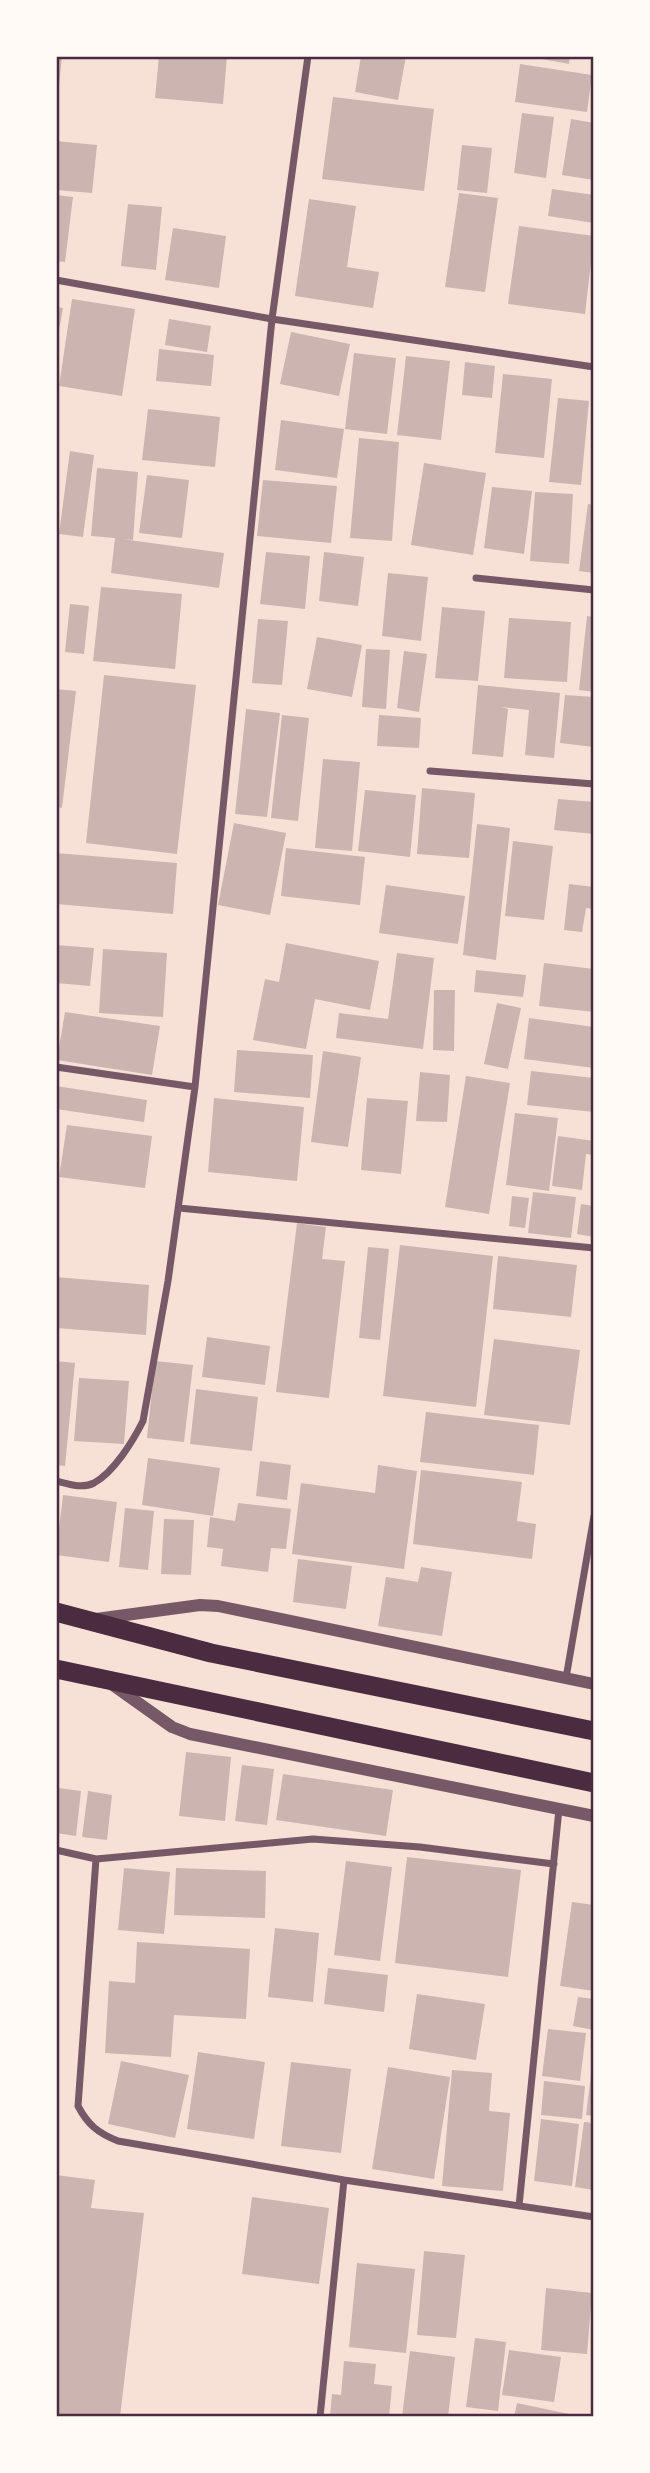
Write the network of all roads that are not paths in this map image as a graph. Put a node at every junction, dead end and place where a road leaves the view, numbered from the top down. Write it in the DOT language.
graph roads {
  1 [pos="308,56"];
  2 [pos="56,281"];
  3 [pos="272,319"];
  4 [pos="594,367"];
  5 [pos="476,578"];
  6 [pos="594,590"];
  7 [pos="430,771"];
  8 [pos="594,784"];
  9 [pos="56,1066"];
  10 [pos="195,1087"];
  11 [pos="179,1208"];
  12 [pos="594,1248"];
  13 [pos="56,1481"];
  14 [pos="594,1516"];
  15 [pos="56,1612"];
  16 [pos="90,1619"];
  17 [pos="56,1669"];
  18 [pos="566,1678"];
  19 [pos="109,1682"];
  20 [pos="594,1684"];
  21 [pos="594,1731"];
  22 [pos="594,1783"];
  23 [pos="559,1809"];
  24 [pos="594,1816"];
  25 [pos="56,1850"];
  26 [pos="96,1859"];
  27 [pos="554,1864"];
  28 [pos="344,2180"];
  29 [pos="519,2206"];
  30 [pos="594,2217"];
  31 [pos="320,2417"];
  1 -- 3 [label="street"];
  2 -- 3 [label="street"];
  3 -- 4 [label="street"];
  3 -- 10 [label="street"];
  5 -- 6 [label="street"];
  7 -- 8 [label="street"];
  9 -- 10 [label="street"];
  10 -- 11 [label="street"];
  11 -- 12 [label="street"];
  11 -- 13 [label="street"];
  14 -- 18 [label="street"];
  15 -- 16 [label="highway"];
  16 -- 18 [label="street"];
  16 -- 21 [label="highway"];
  17 -- 19 [label="highway"];
  18 -- 20 [label="street"];
  19 -- 22 [label="highway"];
  19 -- 23 [label="street"];
  23 -- 24 [label="street"];
  23 -- 27 [label="street"];
  25 -- 26 [label="street"];
  26 -- 27 [label="street"];
  26 -- 28 [label="street"];
  27 -- 29 [label="street"];
  28 -- 29 [label="street"];
  28 -- 31 [label="street"];
  29 -- 30 [label="street"];
}
